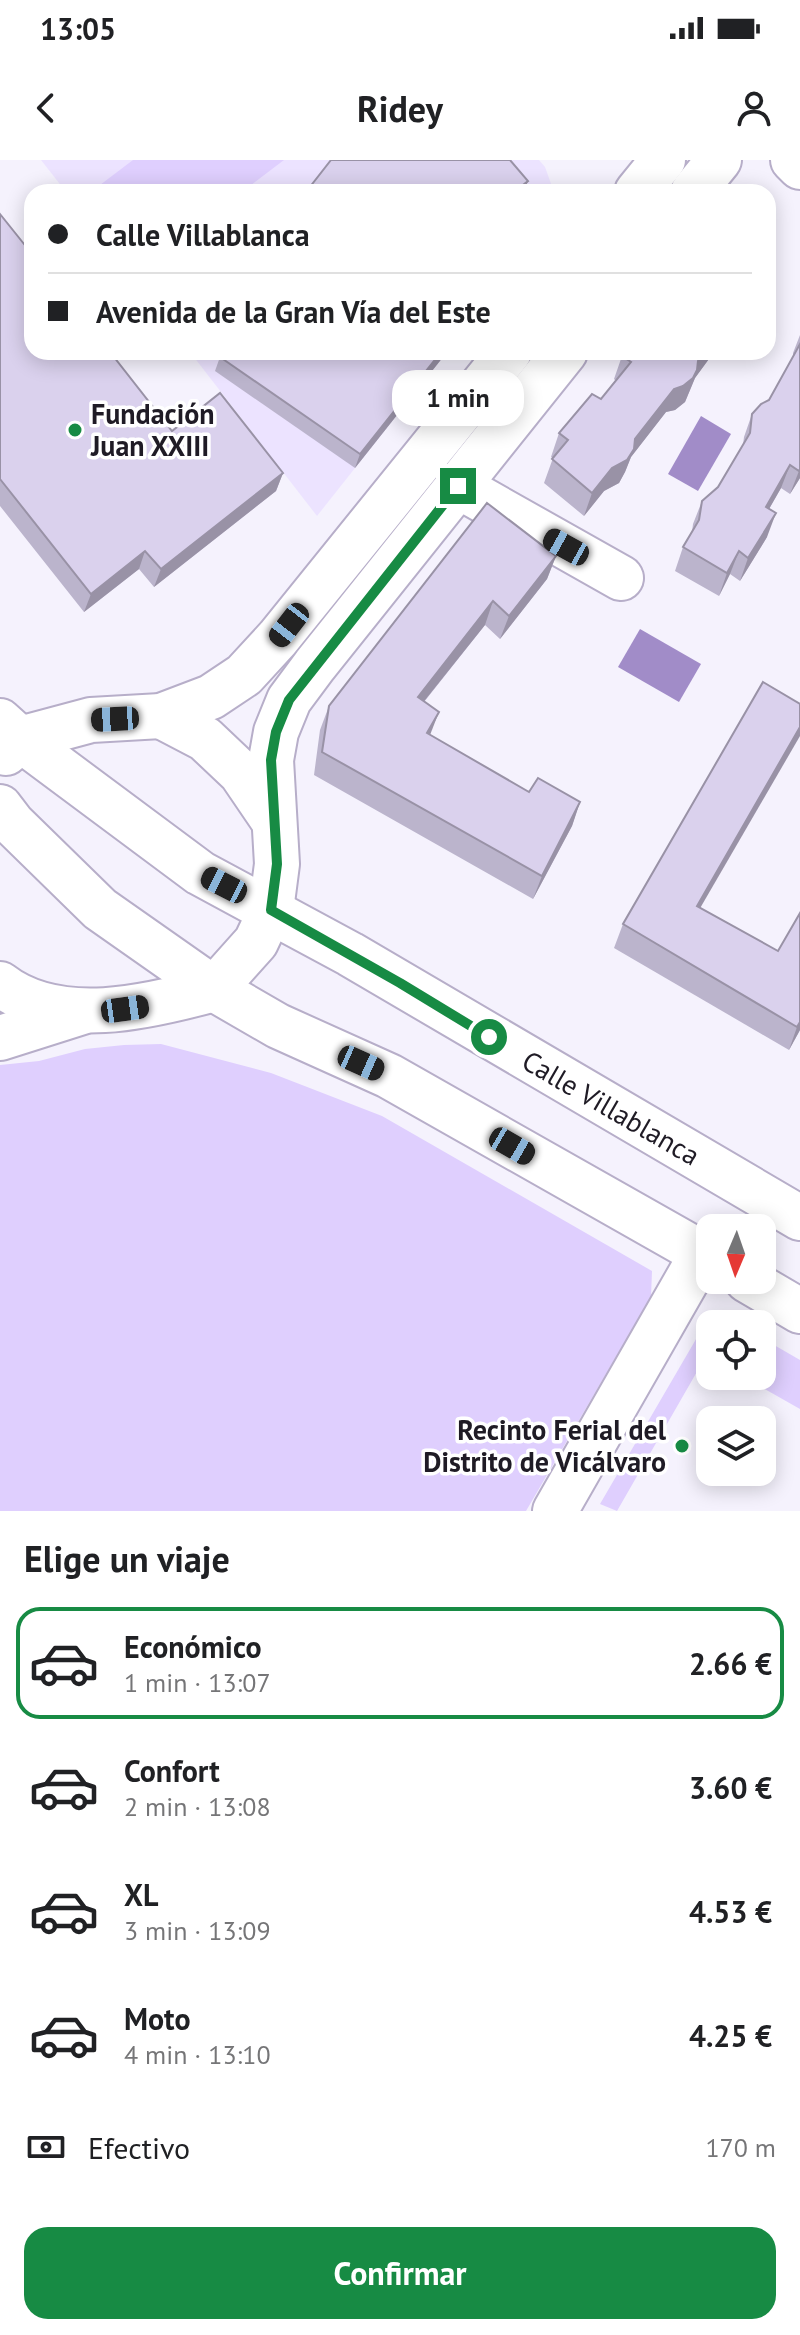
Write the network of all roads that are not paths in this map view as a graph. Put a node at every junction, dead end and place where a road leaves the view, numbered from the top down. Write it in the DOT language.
graph roads {
  1 [pos="663,160"];
  2 [pos="719,160"];
  3 [pos="793,160"];
  4 [pos="800,167"];
  5 [pos="644,184"];
  6 [pos="700,184"];
  7 [pos="503,360"];
  8 [pos="559,360"];
  9 [pos="450,496"];
  10 [pos="511,540"];
  11 [pos="621,578"];
  12 [pos="161,716"];
  13 [pos="7,739"];
  14 [pos="0,807"];
  15 [pos="273,820"];
  16 [pos="271,910"];
  17 [pos="0,984"];
  18 [pos="214,989"];
  19 [pos="87,1011"];
  20 [pos="0,1038"];
  21 [pos="800,1218"];
  22 [pos="696,1250"];
  23 [pos="696,1273"];
  24 [pos="771,1294"];
  25 [pos="800,1311"];
  26 [pos="555,1511"];
  1 -- 5 [label="main road"];
  2 -- 6 [label="main road"];
  3 -- 4 [label="main road"];
  7 -- 12 [label="main road"];
  8 -- 9 [label="main road"];
  9 -- 10 [label="main road"];
  9 -- 11 [label="main road"];
  9 -- 15 [label="main road"];
  12 -- 13 [label="main road"];
  12 -- 15 [label="main road"];
  13 -- 16 [label="main road, Calle Villablanca"];
  14 -- 18 [label="main road"];
  15 -- 16 [label="main road"];
  16 -- 18 [label="main road"];
  16 -- 21 [label="main road, Calle Villablanca"];
  17 -- 19 [label="main road"];
  18 -- 19 [label="main road"];
  18 -- 22 [label="main road"];
  19 -- 20 [label="main road"];
  23 -- 26 [label="main road"];
  24 -- 25 [label="main road"];
}
